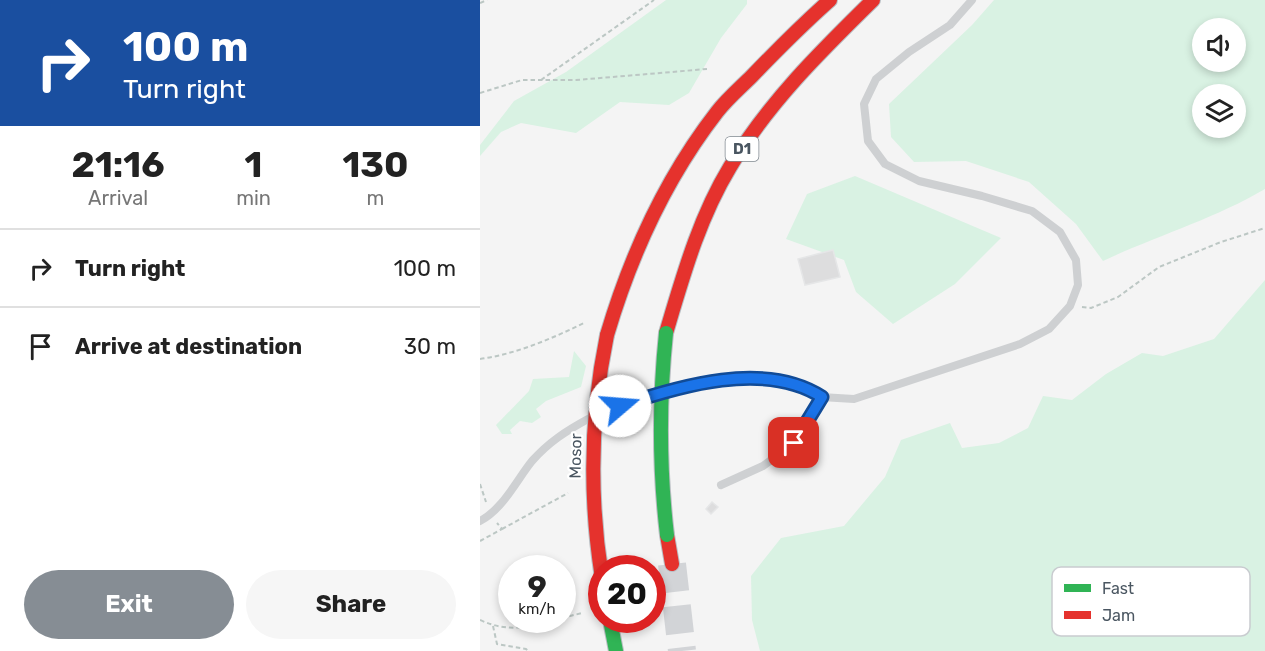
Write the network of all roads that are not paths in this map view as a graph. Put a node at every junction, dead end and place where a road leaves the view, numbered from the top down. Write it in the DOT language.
graph roads {
  1 [pos="830,0"];
  2 [pos="873,0"];
  3 [pos="972,0"];
  4 [pos="822,397"];
  5 [pos="721,485"];
  6 [pos="480,521"];
  7 [pos="598,555"];
  8 [pos="672,564"];
  9 [pos="613,633"];
  10 [pos="616,651"];
  1 -- 7 [label="highway, Mosor / D1, bridge"];
  2 -- 8 [label="highway, D1, bridge"];
  3 -- 4 [label="lane"];
  4 -- 5 [label="lane"];
  4 -- 6 [label="lane"];
  9 -- 10 [label="highway"];
}
